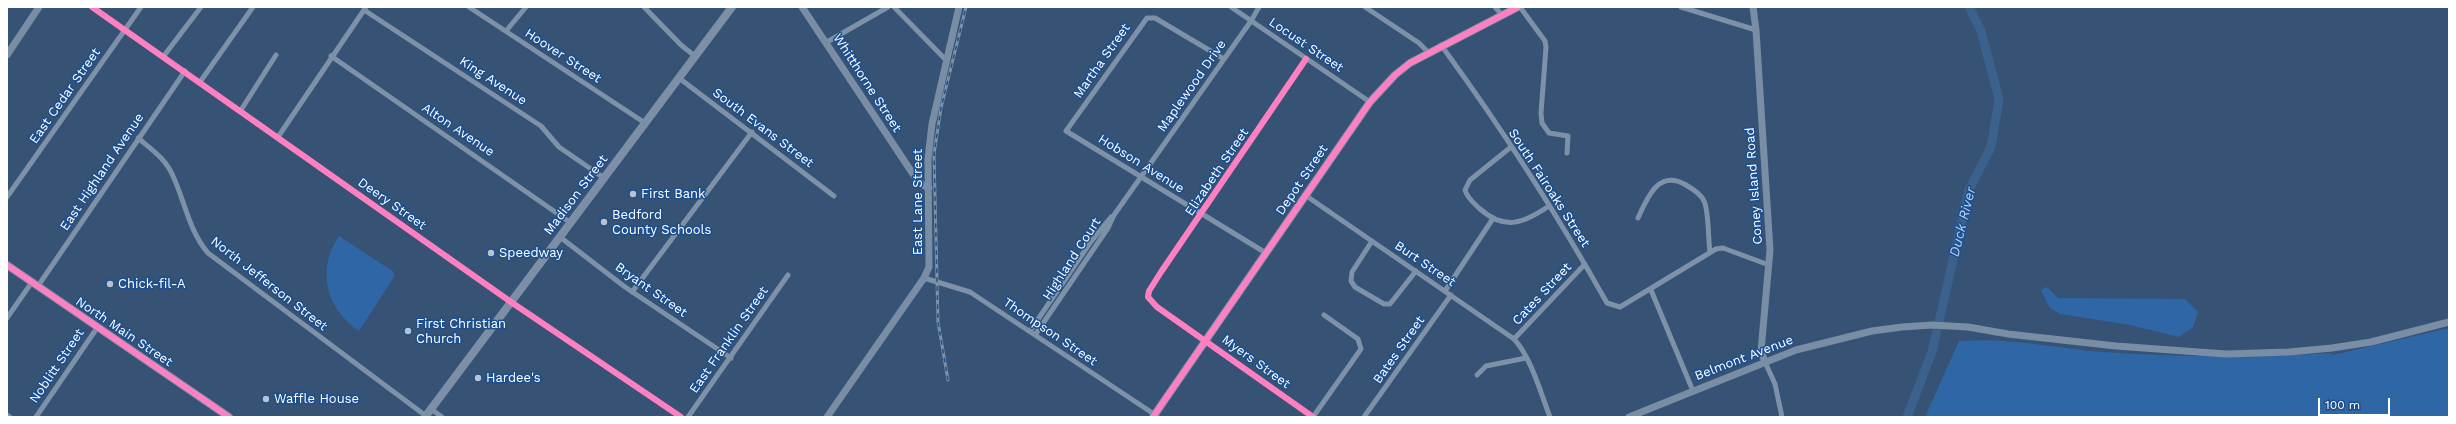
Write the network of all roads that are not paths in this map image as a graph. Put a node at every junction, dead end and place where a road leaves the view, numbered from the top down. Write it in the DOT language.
graph roads {
  1 [pos="39,7"];
  2 [pos="92,7"];
  3 [pos="141,7"];
  4 [pos="202,7"];
  5 [pos="253,7"];
  6 [pos="469,7"];
  7 [pos="526,7"];
  8 [pos="644,7"];
  9 [pos="802,7"];
  10 [pos="888,7"];
  11 [pos="894,7"];
  12 [pos="959,7"];
  13 [pos="1231,7"];
  14 [pos="1259,7"];
  15 [pos="1365,7"];
  16 [pos="1495,7"];
  17 [pos="1519,7"];
  18 [pos="1681,7"];
  19 [pos="1753,7"];
  20 [pos="365,8"];
  21 [pos="730,8"];
  22 [pos="1502,15"];
  23 [pos="1251,21"];
  24 [pos="126,29"];
  25 [pos="1756,30"];
  26 [pos="506,32"];
  27 [pos="827,42"];
  28 [pos="1441,45"];
  29 [pos="1428,52"];
  30 [pos="7,55"];
  31 [pos="276,55"];
  32 [pos="331,56"];
  33 [pos="163,57"];
  34 [pos="696,57"];
  35 [pos="1306,58"];
  36 [pos="1224,59"];
  37 [pos="946,60"];
  38 [pos="185,71"];
  39 [pos="679,78"];
  40 [pos="200,82"];
  41 [pos="1370,102"];
  42 [pos="241,110"];
  43 [pos="645,123"];
  44 [pos="1066,131"];
  45 [pos="752,132"];
  46 [pos="278,137"];
  47 [pos="138,138"];
  48 [pos="1511,148"];
  49 [pos="1567,153"];
  50 [pos="1141,177"];
  51 [pos="604,178"];
  52 [pos="929,188"];
  53 [pos="1305,195"];
  54 [pos="834,196"];
  55 [pos="7,197"];
  56 [pos="1548,206"];
  57 [pos="1202,214"];
  58 [pos="1114,215"];
  59 [pos="1638,218"];
  60 [pos="1492,220"];
  61 [pos="571,223"];
  62 [pos="560,238"];
  63 [pos="1372,241"];
  64 [pos="1710,252"];
  65 [pos="1266,253"];
  66 [pos="1585,264"];
  67 [pos="7,265"];
  68 [pos="1769,265"];
  69 [pos="1416,271"];
  70 [pos="788,276"];
  71 [pos="924,278"];
  72 [pos="35,284"];
  73 [pos="1651,290"];
  74 [pos="1445,291"];
  75 [pos="632,292"];
  76 [pos="1451,295"];
  77 [pos="1148,297"];
  78 [pos="511,302"];
  79 [pos="1324,315"];
  80 [pos="7,318"];
  81 [pos="2449,322"];
  82 [pos="97,328"];
  83 [pos="1030,330"];
  84 [pos="1035,335"];
  85 [pos="1514,339"];
  86 [pos="1208,341"];
  87 [pos="731,358"];
  88 [pos="1526,358"];
  89 [pos="1765,362"];
  90 [pos="1477,375"];
  91 [pos="1693,391"];
  92 [pos="427,414"];
  93 [pos="7,415"];
  94 [pos="1155,416"];
  95 [pos="10,417"];
  96 [pos="36,417"];
  97 [pos="229,417"];
  98 [pos="442,417"];
  99 [pos="681,417"];
  100 [pos="688,417"];
  101 [pos="827,417"];
  102 [pos="1313,417"];
  103 [pos="1364,417"];
  104 [pos="1550,417"];
  105 [pos="1629,417"];
  106 [pos="1782,417"];
  1 -- 30 [label="street"];
  2 -- 24 [label="street, Deery Street"];
  3 -- 24 [label="street, East Cedar Street"];
  4 -- 33 [label="street"];
  5 -- 40 [label="street"];
  6 -- 26 [label="street, Hoover Street"];
  7 -- 26 [label="street"];
  8 -- 34 [label="street"];
  9 -- 27 [label="street, Whitthorne Street"];
  10 -- 27 [label="street"];
  11 -- 37 [label="street"];
  12 -- 37 [label="street, East Lane Street"];
  13 -- 23 [label="street, Locust Street"];
  14 -- 23 [label="street, Maplewood Drive"];
  15 -- 29 [label="street"];
  16 -- 22 [label="street"];
  17 -- 22 [label="main road, Depot Street"];
  17 -- 49 [label="street"];
  18 -- 25 [label="street"];
  19 -- 25 [label="street, Coney Island Road"];
  20 -- 32 [label="street"];
  20 -- 51 [label="street, King Avenue"];
  21 -- 34 [label="main road, Madison Street"];
  22 -- 28 [label="main road, Depot Street"];
  23 -- 35 [label="street, Locust Street"];
  23 -- 36 [label="street, Maplewood Drive"];
  24 -- 33 [label="street, Deery Street"];
  24 -- 55 [label="street, East Cedar Street"];
  25 -- 68 [label="street, Coney Island Road"];
  26 -- 43 [label="street, Hoover Street"];
  27 -- 52 [label="street, Whitthorne Street"];
  28 -- 29 [label="main road, Depot Street"];
  28 -- 48 [label="street, South Fairoaks Street"];
  29 -- 41 [label="main road, Depot Street"];
  31 -- 42 [label="street"];
  32 -- 46 [label="street"];
  32 -- 61 [label="street, Alton Avenue"];
  33 -- 38 [label="street, Deery Street"];
  34 -- 39 [label="main road, Madison Street"];
  35 -- 41 [label="street, Locust Street"];
  35 -- 57 [label="street, Elizabeth Street"];
  36 -- 44 [label="street, Martha Street"];
  36 -- 50 [label="street, Maplewood Drive"];
  37 -- 52 [label="street, East Lane Street"];
  38 -- 40 [label="street, Deery Street"];
  38 -- 47 [label="street, East Highland Avenue"];
  39 -- 43 [label="main road, Madison Street"];
  39 -- 45 [label="street, South Evans Street"];
  40 -- 42 [label="street, Deery Street"];
  41 -- 53 [label="main road, Depot Street"];
  42 -- 46 [label="street, Deery Street"];
  43 -- 51 [label="main road, Madison Street"];
  44 -- 50 [label="street, Hobson Avenue"];
  45 -- 54 [label="street, South Evans Street"];
  45 -- 75 [label="street"];
  46 -- 78 [label="street, Deery Street"];
  47 -- 72 [label="street, East Highland Avenue"];
  47 -- 92 [label="street, North Jefferson Street"];
  48 -- 56 [label="street, South Fairoaks Street"];
  48 -- 60 [label="street"];
  50 -- 57 [label="street, Hobson Avenue"];
  50 -- 58 [label="street, Highland Court"];
  51 -- 61 [label="main road, Madison Street"];
  52 -- 71 [label="street, East Lane Street"];
  53 -- 63 [label="street, Burt Street"];
  53 -- 65 [label="main road, Depot Street"];
  56 -- 60 [label="street"];
  56 -- 66 [label="street, South Fairoaks Street"];
  57 -- 65 [label="street, Hobson Avenue"];
  57 -- 77 [label="street, Elizabeth Street"];
  58 -- 83 [label="street, Highland Court"];
  58 -- 84 [label="street, Highland Court"];
  59 -- 64 [label="street"];
  60 -- 74 [label="street"];
  61 -- 62 [label="main road, Madison Street"];
  62 -- 75 [label="street, Bryant Street"];
  62 -- 78 [label="main road, Madison Street"];
  63 -- 69 [label="street, Burt Street"];
  63 -- 69 [label="street"];
  64 -- 68 [label="street"];
  64 -- 73 [label="street"];
  65 -- 86 [label="main road, Depot Street"];
  66 -- 73 [label="street, South Fairoaks Street"];
  66 -- 85 [label="street, Cates Street"];
  67 -- 72 [label="main road, North Main Street"];
  68 -- 89 [label="street, Coney Island Road"];
  69 -- 74 [label="street, Burt Street"];
  70 -- 87 [label="street, East Franklin Street"];
  71 -- 83 [label="street, Thompson Street"];
  71 -- 101 [label="street, East Lane Street"];
  72 -- 80 [label="street, East Highland Avenue"];
  72 -- 82 [label="main road, North Main Street"];
  73 -- 91 [label="street"];
  74 -- 76 [label="street, Burt Street"];
  75 -- 87 [label="street, Bryant Street"];
  76 -- 85 [label="street, Burt Street"];
  76 -- 103 [label="street, Bates Street"];
  77 -- 86 [label="street, Myers Street"];
  78 -- 92 [label="main road, Madison Street"];
  78 -- 99 [label="street, Deery Street"];
  79 -- 102 [label="street"];
  81 -- 89 [label="street, Belmont Avenue"];
  82 -- 96 [label="street, Noblitt Street"];
  82 -- 97 [label="main road, North Main Street"];
  83 -- 84 [label="street, Thompson Street"];
  84 -- 94 [label="street, Thompson Street"];
  85 -- 88 [label="street, Burt Street"];
  86 -- 94 [label="main road, Depot Street"];
  86 -- 102 [label="street, Myers Street"];
  87 -- 100 [label="street, East Franklin Street"];
  88 -- 90 [label="street"];
  88 -- 104 [label="street, Burt Street"];
  89 -- 91 [label="street, Belmont Avenue"];
  89 -- 106 [label="street"];
  91 -- 105 [label="street, Belmont Avenue"];
  92 -- 98 [label="street, North Jefferson Street"];
  93 -- 95 [label="street"];
}
